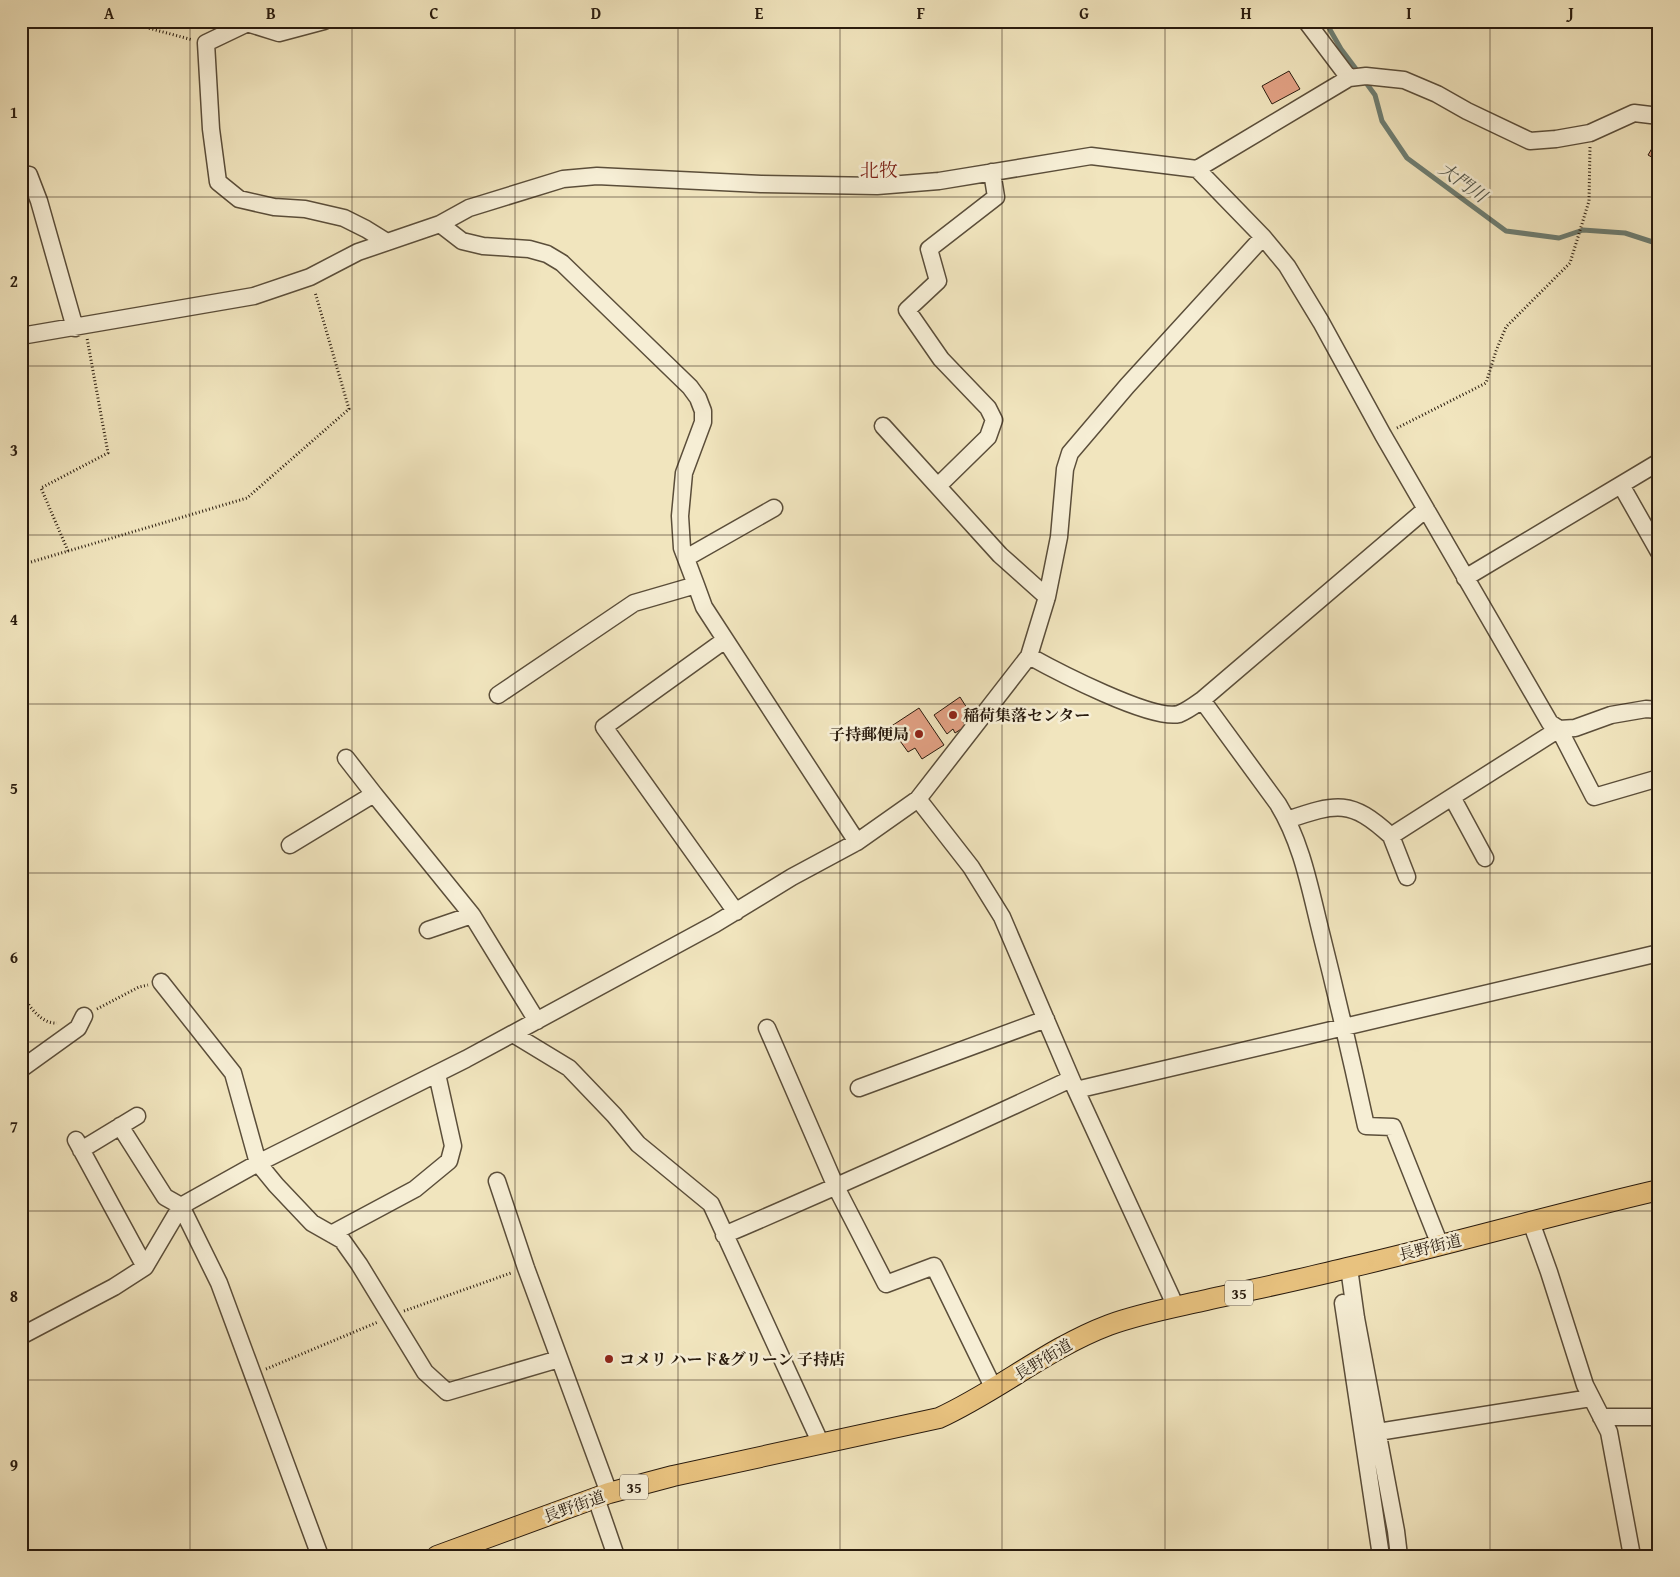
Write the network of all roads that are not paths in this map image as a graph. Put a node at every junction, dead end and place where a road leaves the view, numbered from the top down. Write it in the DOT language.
graph roads {
  1 [pos="324,21"];
  2 [pos="1306,21"];
  3 [pos="250,22"];
  4 [pos="1355,77"];
  5 [pos="1659,116"];
  6 [pos="1197,169"];
  7 [pos="992,172"];
  8 [pos="21,174"];
  9 [pos="440,224"];
  10 [pos="1263,237"];
  11 [pos="387,242"];
  12 [pos="80,327"];
  13 [pos="21,336"];
  14 [pos="883,426"];
  15 [pos="1659,462"];
  16 [pos="1621,485"];
  17 [pos="938,486"];
  18 [pos="774,508"];
  19 [pos="1426,509"];
  20 [pos="1659,552"];
  21 [pos="686,558"];
  22 [pos="1465,578"];
  23 [pos="696,585"];
  24 [pos="1047,597"];
  25 [pos="725,640"];
  26 [pos="1029,656"];
  27 [pos="498,694"];
  28 [pos="1202,700"];
  29 [pos="1659,710"];
  30 [pos="1559,729"];
  31 [pos="346,758"];
  32 [pos="1659,778"];
  33 [pos="374,794"];
  34 [pos="1452,797"];
  35 [pos="918,800"];
  36 [pos="1287,820"];
  37 [pos="1391,836"];
  38 [pos="858,842"];
  39 [pos="290,845"];
  40 [pos="1485,858"];
  41 [pos="1406,877"];
  42 [pos="736,912"];
  43 [pos="472,915"];
  44 [pos="428,930"];
  45 [pos="1659,952"];
  46 [pos="161,982"];
  47 [pos="84,1016"];
  48 [pos="1046,1019"];
  49 [pos="537,1021"];
  50 [pos="1344,1026"];
  51 [pos="767,1028"];
  52 [pos="513,1034"];
  53 [pos="21,1069"];
  54 [pos="437,1074"];
  55 [pos="1073,1084"];
  56 [pos="859,1088"];
  57 [pos="137,1116"];
  58 [pos="120,1126"];
  59 [pos="258,1163"];
  60 [pos="497,1181"];
  61 [pos="836,1188"];
  62 [pos="1659,1190"];
  63 [pos="181,1206"];
  64 [pos="1531,1222"];
  65 [pos="331,1234"];
  66 [pos="724,1235"];
  67 [pos="1440,1245"];
  68 [pos="145,1267"];
  69 [pos="1343,1269"];
  70 [pos="1176,1307"];
  71 [pos="21,1336"];
  72 [pos="559,1359"];
  73 [pos="994,1389"];
  74 [pos="1364,1395"];
  75 [pos="1592,1398"];
  76 [pos="1601,1417"];
  77 [pos="1659,1417"];
  78 [pos="1378,1432"];
  79 [pos="821,1444"];
  80 [pos="1378,1480"];
  81 [pos="603,1495"];
  82 [pos="320,1556"];
  83 [pos="438,1556"];
  84 [pos="616,1556"];
  85 [pos="1381,1556"];
  86 [pos="1399,1556"];
  87 [pos="1632,1556"];
  1 -- 3 [label="street"];
  2 -- 4 [label="street"];
  3 -- 11 [label="street"];
  4 -- 5 [label="street"];
  4 -- 6 [label="street"];
  6 -- 7 [label="street"];
  6 -- 10 [label="street"];
  7 -- 9 [label="street"];
  7 -- 17 [label="street"];
  8 -- 12 [label="street"];
  9 -- 11 [label="street"];
  9 -- 21 [label="street"];
  10 -- 19 [label="street"];
  10 -- 24 [label="street"];
  11 -- 12 [label="street"];
  12 -- 13 [label="street"];
  14 -- 17 [label="street"];
  15 -- 16 [label="street"];
  16 -- 20 [label="street"];
  16 -- 22 [label="street"];
  17 -- 24 [label="street"];
  18 -- 21 [label="street"];
  19 -- 22 [label="street"];
  19 -- 28 [label="street"];
  21 -- 23 [label="street"];
  22 -- 30 [label="street"];
  23 -- 25 [label="street"];
  23 -- 27 [label="street"];
  24 -- 26 [label="street"];
  25 -- 38 [label="street"];
  25 -- 42 [label="street"];
  26 -- 28 [label="street"];
  26 -- 35 [label="street"];
  28 -- 36 [label="street"];
  29 -- 30 [label="street"];
  30 -- 32 [label="street"];
  30 -- 34 [label="street"];
  31 -- 33 [label="street"];
  33 -- 39 [label="street"];
  33 -- 43 [label="street"];
  34 -- 37 [label="street"];
  34 -- 40 [label="street"];
  35 -- 38 [label="street"];
  35 -- 48 [label="street"];
  36 -- 37 [label="street"];
  36 -- 50 [label="street"];
  37 -- 41 [label="street"];
  38 -- 42 [label="street"];
  42 -- 49 [label="street"];
  43 -- 44 [label="street"];
  43 -- 49 [label="street"];
  45 -- 50 [label="street"];
  46 -- 59 [label="street"];
  47 -- 53 [label="street"];
  48 -- 55 [label="street"];
  48 -- 56 [label="street"];
  49 -- 52 [label="street"];
  50 -- 55 [label="street"];
  50 -- 67 [label="street"];
  51 -- 61 [label="street"];
  52 -- 54 [label="street"];
  52 -- 66 [label="street"];
  54 -- 59 [label="street"];
  54 -- 65 [label="street"];
  55 -- 61 [label="street"];
  55 -- 70 [label="street"];
  57 -- 58 [label="street"];
  58 -- 63 [label="street"];
  58 -- 68 [label="street"];
  59 -- 63 [label="street"];
  59 -- 65 [label="street"];
  60 -- 72 [label="street"];
  61 -- 66 [label="street"];
  61 -- 73 [label="street"];
  62 -- 64 [label="main road, 長野街道 / 35"];
  63 -- 68 [label="street"];
  63 -- 82 [label="street"];
  64 -- 67 [label="main road, 長野街道 / 35"];
  64 -- 75 [label="street"];
  65 -- 72 [label="street"];
  66 -- 79 [label="street"];
  67 -- 69 [label="main road, 長野街道 / 35"];
  68 -- 71 [label="street"];
  69 -- 70 [label="main road, 長野街道 / 35"];
  69 -- 74 [label="street"];
  70 -- 73 [label="main road, 長野街道 / 35"];
  72 -- 81 [label="street"];
  73 -- 79 [label="main road, 長野街道 / 35"];
  74 -- 78 [label="street"];
  74 -- 80 [label="street"];
  75 -- 76 [label="street"];
  75 -- 78 [label="street"];
  76 -- 77 [label="street"];
  76 -- 87 [label="street"];
  78 -- 80 [label="street"];
  79 -- 81 [label="main road, 長野街道 / 35"];
  80 -- 85 [label="street"];
  80 -- 86 [label="street"];
  81 -- 83 [label="main road, 長野街道 / 35"];
  81 -- 84 [label="street"];
}
